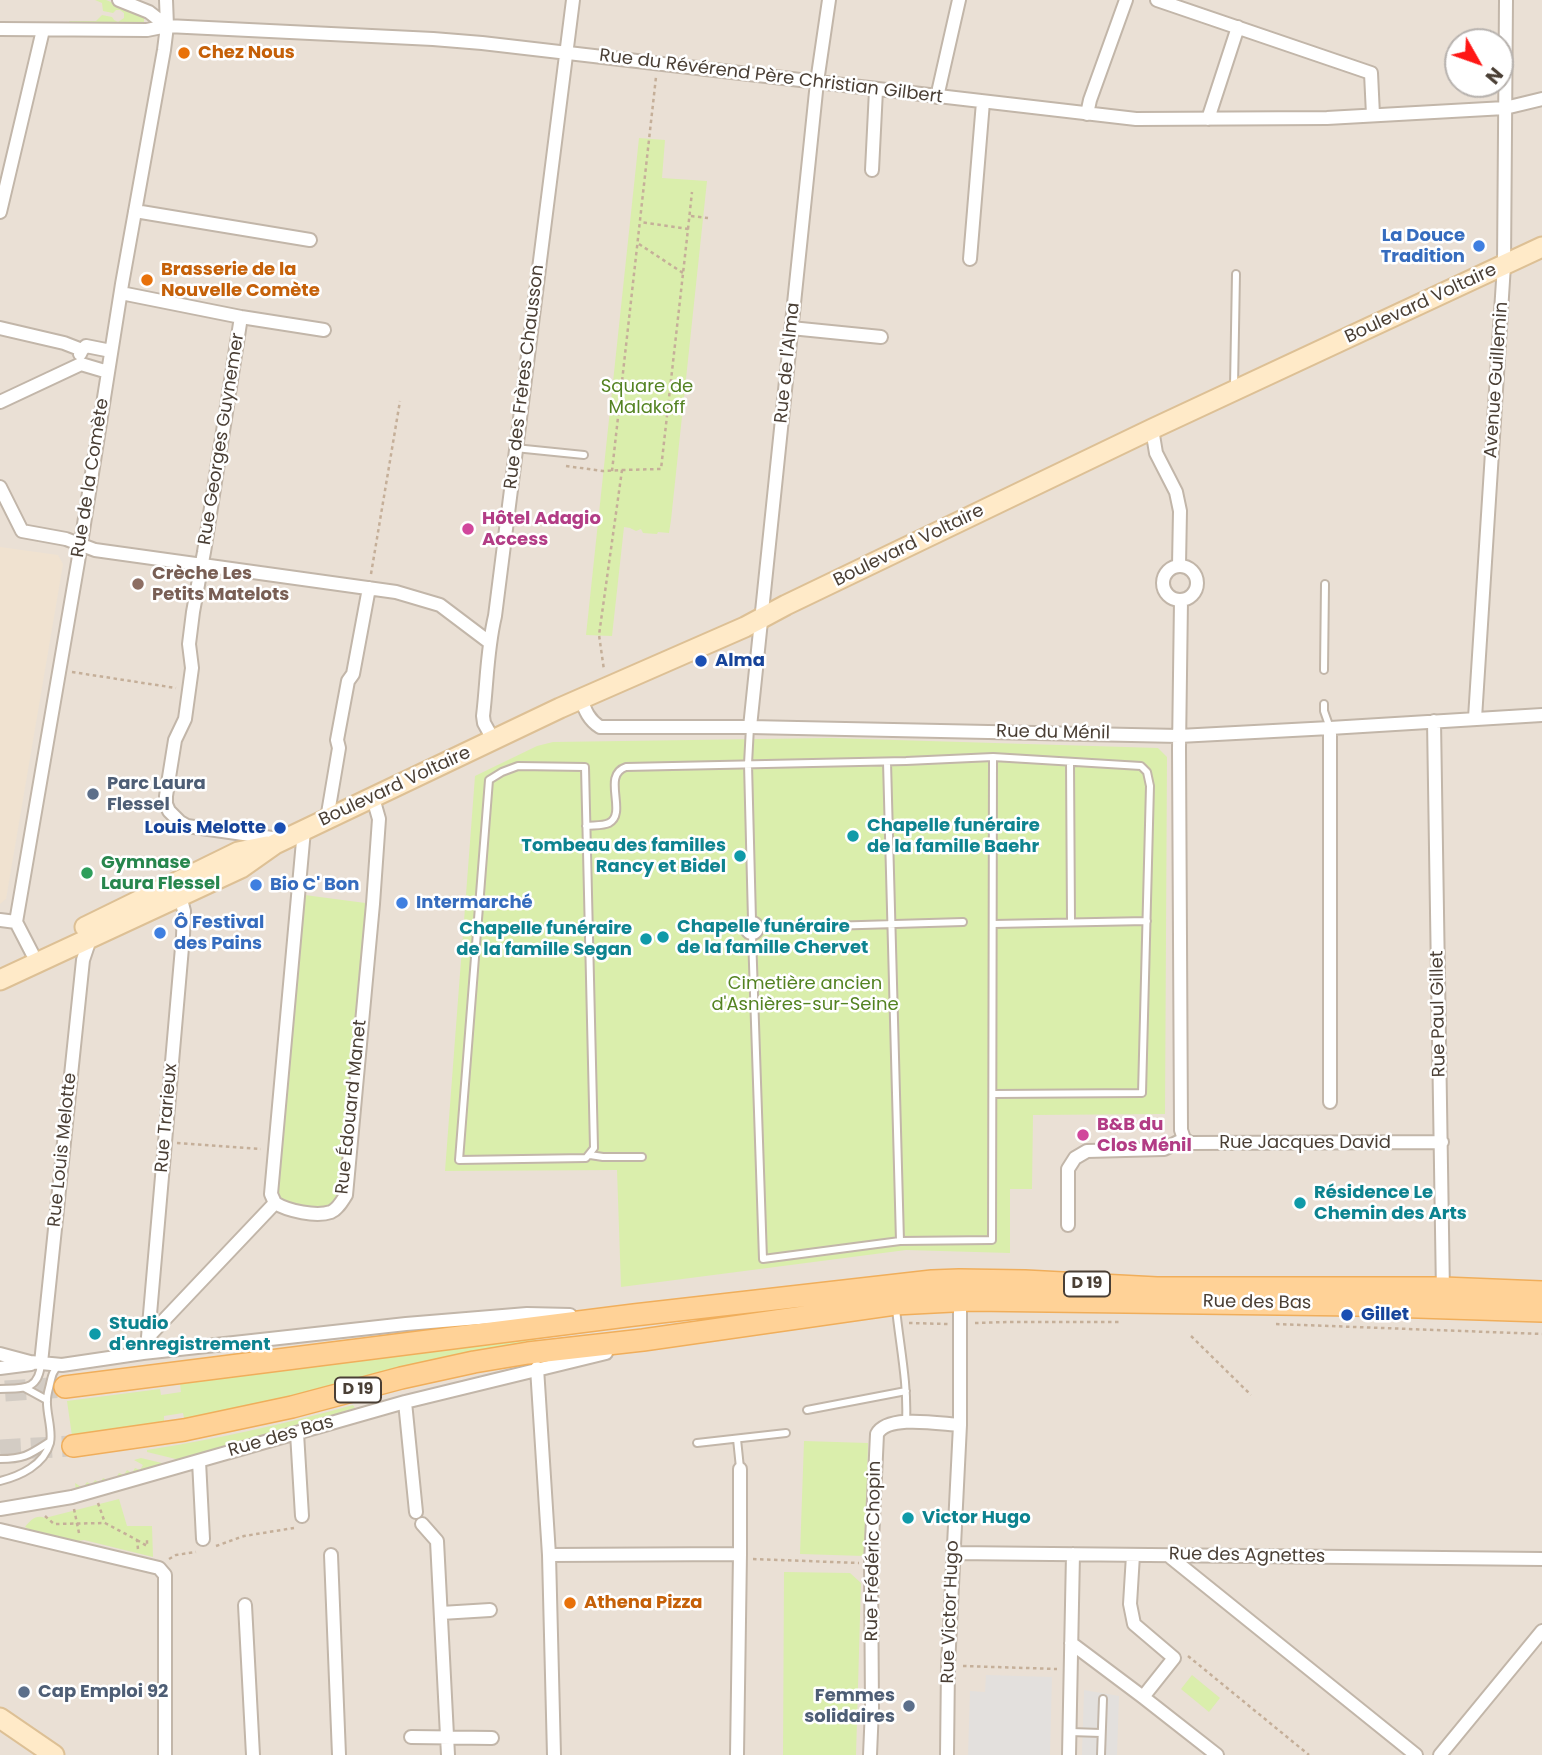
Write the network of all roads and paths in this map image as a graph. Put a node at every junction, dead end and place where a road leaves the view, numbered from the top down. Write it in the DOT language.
graph roads {
  1 [pos="119,0"];
  2 [pos="166,0"];
  3 [pos="573,0"];
  4 [pos="829,0"];
  5 [pos="959,0"];
  6 [pos="1126,0"];
  7 [pos="1157,0"];
  8 [pos="1506,0"];
  9 [pos="167,26"];
  10 [pos="1238,27"];
  11 [pos="0,29"];
  12 [pos="43,30"];
  13 [pos="566,53"];
  14 [pos="657,63"];
  15 [pos="817,82"];
  16 [pos="876,90"];
  17 [pos="937,97"];
  18 [pos="1542,99"];
  19 [pos="983,102"];
  20 [pos="1505,108"];
  21 [pos="1087,114"];
  22 [pos="1373,115"];
  23 [pos="1208,119"];
  24 [pos="872,170"];
  25 [pos="692,192"];
  26 [pos="135,211"];
  27 [pos="0,212"];
  28 [pos="690,215"];
  29 [pos="709,218"];
  30 [pos="640,222"];
  31 [pos="688,229"];
  32 [pos="310,240"];
  33 [pos="638,243"];
  34 [pos="1542,247"];
  35 [pos="970,259"];
  36 [pos="1504,265"];
  37 [pos="683,273"];
  38 [pos="1236,274"];
  39 [pos="121,293"];
  40 [pos="241,317"];
  41 [pos="0,328"];
  42 [pos="791,328"];
  43 [pos="324,330"];
  44 [pos="881,337"];
  45 [pos="82,350"];
  46 [pos="111,351"];
  47 [pos="81,364"];
  48 [pos="108,372"];
  49 [pos="1234,391"];
  50 [pos="400,401"];
  51 [pos="0,402"];
  52 [pos="1152,429"];
  53 [pos="515,448"];
  54 [pos="584,455"];
  55 [pos="565,466"];
  56 [pos="622,470"];
  57 [pos="612,471"];
  58 [pos="0,487"];
  59 [pos="80,545"];
  60 [pos="202,565"];
  61 [pos="1179,565"];
  62 [pos="1325,584"];
  63 [pos="369,588"];
  64 [pos="1181,600"];
  65 [pos="762,618"];
  66 [pos="489,642"];
  67 [pos="603,665"];
  68 [pos="59,670"];
  69 [pos="1324,670"];
  70 [pos="189,690"];
  71 [pos="581,698"];
  72 [pos="1324,704"];
  73 [pos="1542,715"];
  74 [pos="1475,718"];
  75 [pos="1434,721"];
  76 [pos="750,727"];
  77 [pos="1329,728"];
  78 [pos="1179,736"];
  79 [pos="494,741"];
  80 [pos="993,757"];
  81 [pos="887,762"];
  82 [pos="1070,762"];
  83 [pos="748,764"];
  84 [pos="373,798"];
  85 [pos="327,819"];
  86 [pos="586,826"];
  87 [pos="304,830"];
  88 [pos="280,842"];
  89 [pos="177,889"];
  90 [pos="0,920"];
  91 [pos="752,920"];
  92 [pos="16,922"];
  93 [pos="963,922"];
  94 [pos="1072,922"];
  95 [pos="1147,922"];
  96 [pos="891,923"];
  97 [pos="994,924"];
  98 [pos="760,928"];
  99 [pos="752,936"];
  100 [pos="90,939"];
  101 [pos="32,953"];
  102 [pos="0,968"];
  103 [pos="0,980"];
  104 [pos="993,1094"];
  105 [pos="1330,1102"];
  106 [pos="1184,1139"];
  107 [pos="165,1142"];
  108 [pos="1442,1142"];
  109 [pos="275,1150"];
  110 [pos="590,1155"];
  111 [pos="642,1157"];
  112 [pos="275,1203"];
  113 [pos="1068,1226"];
  114 [pos="900,1241"];
  115 [pos="960,1292"];
  116 [pos="1542,1292"];
  117 [pos="1443,1297"];
  118 [pos="1542,1311"];
  119 [pos="896,1314"];
  120 [pos="634,1315"];
  121 [pos="1124,1322"];
  122 [pos="960,1324"];
  123 [pos="1269,1324"];
  124 [pos="1542,1334"];
  125 [pos="1191,1336"];
  126 [pos="148,1337"];
  127 [pos="643,1340"];
  128 [pos="143,1353"];
  129 [pos="0,1354"];
  130 [pos="41,1363"];
  131 [pos="62,1364"];
  132 [pos="0,1368"];
  133 [pos="537,1368"];
  134 [pos="65,1387"];
  135 [pos="26,1388"];
  136 [pos="0,1389"];
  137 [pos="906,1391"];
  138 [pos="1251,1395"];
  139 [pos="47,1400"];
  140 [pos="405,1402"];
  141 [pos="807,1410"];
  142 [pos="906,1422"];
  143 [pos="960,1424"];
  144 [pos="297,1433"];
  145 [pos="786,1433"];
  146 [pos="737,1439"];
  147 [pos="51,1441"];
  148 [pos="697,1443"];
  149 [pos="73,1446"];
  150 [pos="0,1459"];
  151 [pos="199,1461"];
  152 [pos="740,1469"];
  153 [pos="0,1480"];
  154 [pos="98,1502"];
  155 [pos="74,1506"];
  156 [pos="0,1510"];
  157 [pos="416,1512"];
  158 [pos="44,1515"];
  159 [pos="300,1522"];
  160 [pos="105,1523"];
  161 [pos="77,1524"];
  162 [pos="422,1524"];
  163 [pos="0,1530"];
  164 [pos="147,1539"];
  165 [pos="138,1540"];
  166 [pos="206,1544"];
  167 [pos="78,1549"];
  168 [pos="198,1552"];
  169 [pos="953,1553"];
  170 [pos="740,1554"];
  171 [pos="1073,1554"];
  172 [pos="331,1555"];
  173 [pos="549,1555"];
  174 [pos="1133,1555"];
  175 [pos="1169,1556"];
  176 [pos="1542,1559"];
  177 [pos="137,1563"];
  178 [pos="871,1563"];
  179 [pos="162,1571"];
  180 [pos="245,1605"];
  181 [pos="490,1610"];
  182 [pos="441,1613"];
  183 [pos="1542,1631"];
  184 [pos="1071,1643"];
  185 [pos="1184,1653"];
  186 [pos="948,1665"];
  187 [pos="1071,1670"];
  188 [pos="1143,1697"];
  189 [pos="1103,1699"];
  190 [pos="0,1718"];
  191 [pos="1070,1732"];
  192 [pos="1101,1733"];
  193 [pos="411,1737"];
  194 [pos="447,1737"];
  195 [pos="492,1738"];
  196 [pos="54,1755"];
  197 [pos="165,1755"];
  198 [pos="253,1755"];
  199 [pos="339,1755"];
  200 [pos="448,1755"];
  201 [pos="554,1755"];
  202 [pos="737,1755"];
  203 [pos="870,1755"];
  204 [pos="947,1755"];
  205 [pos="1069,1755"];
  206 [pos="1101,1755"];
  207 [pos="1217,1755"];
  208 [pos="1309,1755"];
  209 [pos="1416,1755"];
  210 [pos="1441,1755"];
  1 -- 9 [label="street"];
  2 -- 9 [label="street, Rue de la Comète"];
  3 -- 13 [label="street, Rue des Frères Chausson"];
  4 -- 15 [label="street, Rue de l'Alma"];
  5 -- 17 [label="street"];
  6 -- 21 [label="street"];
  7 -- 10 [label="street"];
  8 -- 20 [label="street, Avenue Guillemin"];
  9 -- 12 [label="street, Rue du Révérend Père Christian Gilbert"];
  9 -- 13 [label="street, Rue du Révérend Père Christian Gilbert"];
  9 -- 26 [label="street, Rue de la Comète"];
  10 -- 22 [label="street"];
  10 -- 23 [label="street"];
  11 -- 12 [label="street, Rue du Révérend Père Christian Gilbert"];
  12 -- 27 [label="street"];
  13 -- 14 [label="street, Rue du Révérend Père Christian Gilbert"];
  13 -- 53 [label="street, Rue des Frères Chausson"];
  14 -- 15 [label="street, Rue du Révérend Père Christian Gilbert"];
  14 -- 30 [label="path"];
  15 -- 16 [label="street, Rue du Révérend Père Christian Gilbert"];
  15 -- 42 [label="street, Rue de l'Alma"];
  16 -- 17 [label="street, Rue du Révérend Père Christian Gilbert"];
  16 -- 24 [label="street"];
  17 -- 19 [label="street, Rue du Révérend Père Christian Gilbert"];
  18 -- 20 [label="street, Rue du Révérend Père Christian Gilbert"];
  19 -- 21 [label="street, Rue du Révérend Père Christian Gilbert"];
  19 -- 35 [label="street"];
  20 -- 22 [label="street, Rue du Révérend Père Christian Gilbert"];
  20 -- 36 [label="street, Avenue Guillemin"];
  21 -- 23 [label="street, Rue du Révérend Père Christian Gilbert"];
  22 -- 23 [label="street, Rue du Révérend Père Christian Gilbert"];
  25 -- 28 [label="path"];
  26 -- 32 [label="street"];
  26 -- 39 [label="street, Rue de la Comète"];
  28 -- 29 [label="path"];
  28 -- 31 [label="path"];
  30 -- 31 [label="path"];
  30 -- 33 [label="path"];
  31 -- 37 [label="path"];
  33 -- 37 [label="path"];
  33 -- 57 [label="path"];
  34 -- 36 [label="main road, Boulevard Voltaire"];
  36 -- 49 [label="main road, Boulevard Voltaire"];
  36 -- 74 [label="street, Avenue Guillemin"];
  37 -- 56 [label="path"];
  38 -- 49 [label="lane"];
  39 -- 40 [label="street, Rue Georges Guynemer"];
  39 -- 46 [label="street, Rue de la Comète"];
  40 -- 43 [label="street, Rue Georges Guynemer"];
  40 -- 60 [label="street, Rue Georges Guynemer"];
  41 -- 45 [label="street"];
  42 -- 44 [label="street"];
  42 -- 65 [label="street, Rue de l'Alma"];
  45 -- 46 [label="street"];
  45 -- 47 [label="street"];
  46 -- 48 [label="street, Rue de la Comète"];
  47 -- 48 [label="street"];
  47 -- 51 [label="street"];
  48 -- 59 [label="street, Rue de la Comète"];
  49 -- 52 [label="main road, Boulevard Voltaire"];
  50 -- 63 [label="path"];
  52 -- 61 [label="street"];
  52 -- 65 [label="main road, Boulevard Voltaire"];
  53 -- 54 [label="lane"];
  53 -- 66 [label="street, Rue des Frères Chausson"];
  55 -- 57 [label="path"];
  56 -- 57 [label="path"];
  56 -- 67 [label="path"];
  58 -- 59 [label="street"];
  59 -- 60 [label="street"];
  59 -- 68 [label="street, Rue de la Comète"];
  60 -- 63 [label="street"];
  60 -- 70 [label="street, Rue Georges Guynemer"];
  61 -- 64 [label="street"];
  61 -- 64 [label="street"];
  62 -- 69 [label="lane"];
  63 -- 66 [label="street"];
  63 -- 85 [label="street"];
  64 -- 78 [label="street"];
  65 -- 71 [label="main road, Boulevard Voltaire"];
  65 -- 76 [label="street, Rue de l'Alma"];
  66 -- 79 [label="street, Rue des Frères Chausson"];
  68 -- 70 [label="path"];
  68 -- 92 [label="street, Rue de la Comète"];
  70 -- 88 [label="street, Rue Georges Guynemer"];
  71 -- 76 [label="street, Rue du Ménil"];
  71 -- 79 [label="main road, Boulevard Voltaire"];
  72 -- 77 [label="lane"];
  73 -- 74 [label="street, Rue du Ménil"];
  74 -- 75 [label="street, Rue du Ménil"];
  75 -- 77 [label="street, Rue du Ménil"];
  75 -- 108 [label="street, Rue Paul Gillet"];
  76 -- 78 [label="street, Rue du Ménil"];
  76 -- 83 [label="lane"];
  77 -- 78 [label="street, Rue du Ménil"];
  77 -- 105 [label="street"];
  78 -- 106 [label="street"];
  79 -- 84 [label="main road, Boulevard Voltaire"];
  80 -- 81 [label="lane"];
  80 -- 82 [label="lane"];
  80 -- 97 [label="lane"];
  81 -- 83 [label="lane"];
  81 -- 96 [label="lane"];
  82 -- 94 [label="lane"];
  82 -- 95 [label="lane"];
  83 -- 86 [label="lane"];
  83 -- 91 [label="lane"];
  84 -- 85 [label="main road, Boulevard Voltaire"];
  84 -- 112 [label="street, Rue Édouard Manet"];
  85 -- 87 [label="main road, Boulevard Voltaire"];
  86 -- 110 [label="lane"];
  86 -- 110 [label="lane"];
  87 -- 88 [label="main road, Boulevard Voltaire"];
  87 -- 109 [label="street"];
  88 -- 89 [label="main road, Boulevard Voltaire"];
  89 -- 100 [label="main road, Boulevard Voltaire"];
  89 -- 101 [label="main road, Boulevard Voltaire"];
  89 -- 107 [label="street, Rue Trarieux"];
  90 -- 92 [label="street"];
  91 -- 98 [label="lane"];
  91 -- 99 [label="lane"];
  92 -- 101 [label="street"];
  93 -- 96 [label="lane"];
  94 -- 95 [label="lane"];
  94 -- 97 [label="lane"];
  95 -- 104 [label="lane"];
  96 -- 98 [label="lane"];
  96 -- 114 [label="lane"];
  97 -- 104 [label="lane"];
  98 -- 99 [label="lane"];
  99 -- 114 [label="lane"];
  100 -- 103 [label="main road, Boulevard Voltaire"];
  100 -- 130 [label="street, Rue Louis Melotte"];
  101 -- 102 [label="main road, Boulevard Voltaire"];
  104 -- 114 [label="lane"];
  106 -- 108 [label="street, Rue Jacques David"];
  106 -- 113 [label="street, Rue Jacques David"];
  107 -- 109 [label="path"];
  107 -- 126 [label="street, Rue Trarieux"];
  108 -- 117 [label="street, Rue Paul Gillet"];
  109 -- 112 [label="street"];
  110 -- 111 [label="lane"];
  112 -- 126 [label="street"];
  115 -- 117 [label="main road, Rue des Bas / D 19"];
  115 -- 119 [label="main road, Rue des Bas / D 19"];
  115 -- 120 [label="main road, Rue des Bas / D 19"];
  115 -- 122 [label="street, Rue Victor Hugo"];
  116 -- 117 [label="main road, Rue des Bas / D 19"];
  117 -- 118 [label="main road, Rue des Bas / D 19"];
  119 -- 122 [label="path"];
  119 -- 127 [label="main road, Rue des Bas / D 19"];
  119 -- 137 [label="lane"];
  120 -- 128 [label="street, Rue des Bas"];
  120 -- 134 [label="main road, Rue des Bas / D 19"];
  121 -- 122 [label="path"];
  122 -- 143 [label="street, Rue Victor Hugo"];
  123 -- 124 [label="path"];
  125 -- 138 [label="path"];
  126 -- 128 [label="street, Rue Trarieux"];
  127 -- 133 [label="street, Rue des Bas"];
  127 -- 149 [label="main road, Rue des Bas / D 19"];
  128 -- 131 [label="street, Rue des Bas"];
  129 -- 130 [label="street, Rue des Bas"];
  130 -- 131 [label="street, Rue des Bas"];
  130 -- 132 [label="street, Rue des Bas"];
  130 -- 135 [label="lane"];
  131 -- 139 [label="lane"];
  133 -- 140 [label="street, Rue des Bas"];
  133 -- 173 [label="street"];
  135 -- 136 [label="lane"];
  135 -- 139 [label="lane"];
  137 -- 141 [label="lane"];
  137 -- 142 [label="lane"];
  139 -- 147 [label="lane"];
  140 -- 144 [label="street, Rue des Bas"];
  140 -- 157 [label="street"];
  142 -- 143 [label="street, Rue Frédéric Chopin"];
  142 -- 178 [label="street, Rue Frédéric Chopin"];
  143 -- 169 [label="street, Rue Victor Hugo"];
  144 -- 151 [label="street, Rue des Bas"];
  144 -- 159 [label="street"];
  145 -- 146 [label="lane"];
  146 -- 148 [label="lane"];
  146 -- 152 [label="lane"];
  147 -- 150 [label="lane"];
  147 -- 153 [label="lane"];
  151 -- 156 [label="street, Rue des Bas"];
  151 -- 166 [label="street"];
  152 -- 170 [label="street"];
  154 -- 160 [label="path"];
  155 -- 161 [label="path"];
  158 -- 161 [label="path"];
  159 -- 166 [label="path"];
  160 -- 161 [label="path"];
  160 -- 165 [label="path"];
  161 -- 167 [label="path"];
  162 -- 182 [label="street"];
  163 -- 167 [label="street"];
  164 -- 165 [label="path"];
  165 -- 177 [label="path"];
  167 -- 177 [label="street"];
  168 -- 179 [label="path"];
  169 -- 171 [label="street, Rue des Agnettes"];
  169 -- 186 [label="street, Rue Victor Hugo"];
  170 -- 173 [label="street"];
  170 -- 178 [label="path"];
  170 -- 202 [label="street"];
  171 -- 174 [label="street, Rue des Agnettes"];
  171 -- 184 [label="street"];
  172 -- 199 [label="street"];
  173 -- 201 [label="street"];
  174 -- 175 [label="street, Rue des Agnettes"];
  174 -- 188 [label="street"];
  175 -- 176 [label="street, Rue des Agnettes"];
  175 -- 209 [label="street"];
  177 -- 179 [label="street"];
  178 -- 203 [label="street, Rue Frédéric Chopin"];
  179 -- 197 [label="street"];
  180 -- 198 [label="street"];
  181 -- 182 [label="street"];
  182 -- 194 [label="street"];
  183 -- 210 [label="street"];
  184 -- 187 [label="street"];
  184 -- 188 [label="street"];
  185 -- 208 [label="path"];
  186 -- 187 [label="path"];
  186 -- 204 [label="street, Rue Victor Hugo"];
  187 -- 191 [label="street"];
  188 -- 207 [label="street"];
  189 -- 192 [label="lane"];
  190 -- 196 [label="main road"];
  191 -- 192 [label="lane"];
  191 -- 205 [label="street"];
  192 -- 206 [label="lane"];
  193 -- 194 [label="street"];
  194 -- 195 [label="street"];
  194 -- 200 [label="street"];
}
